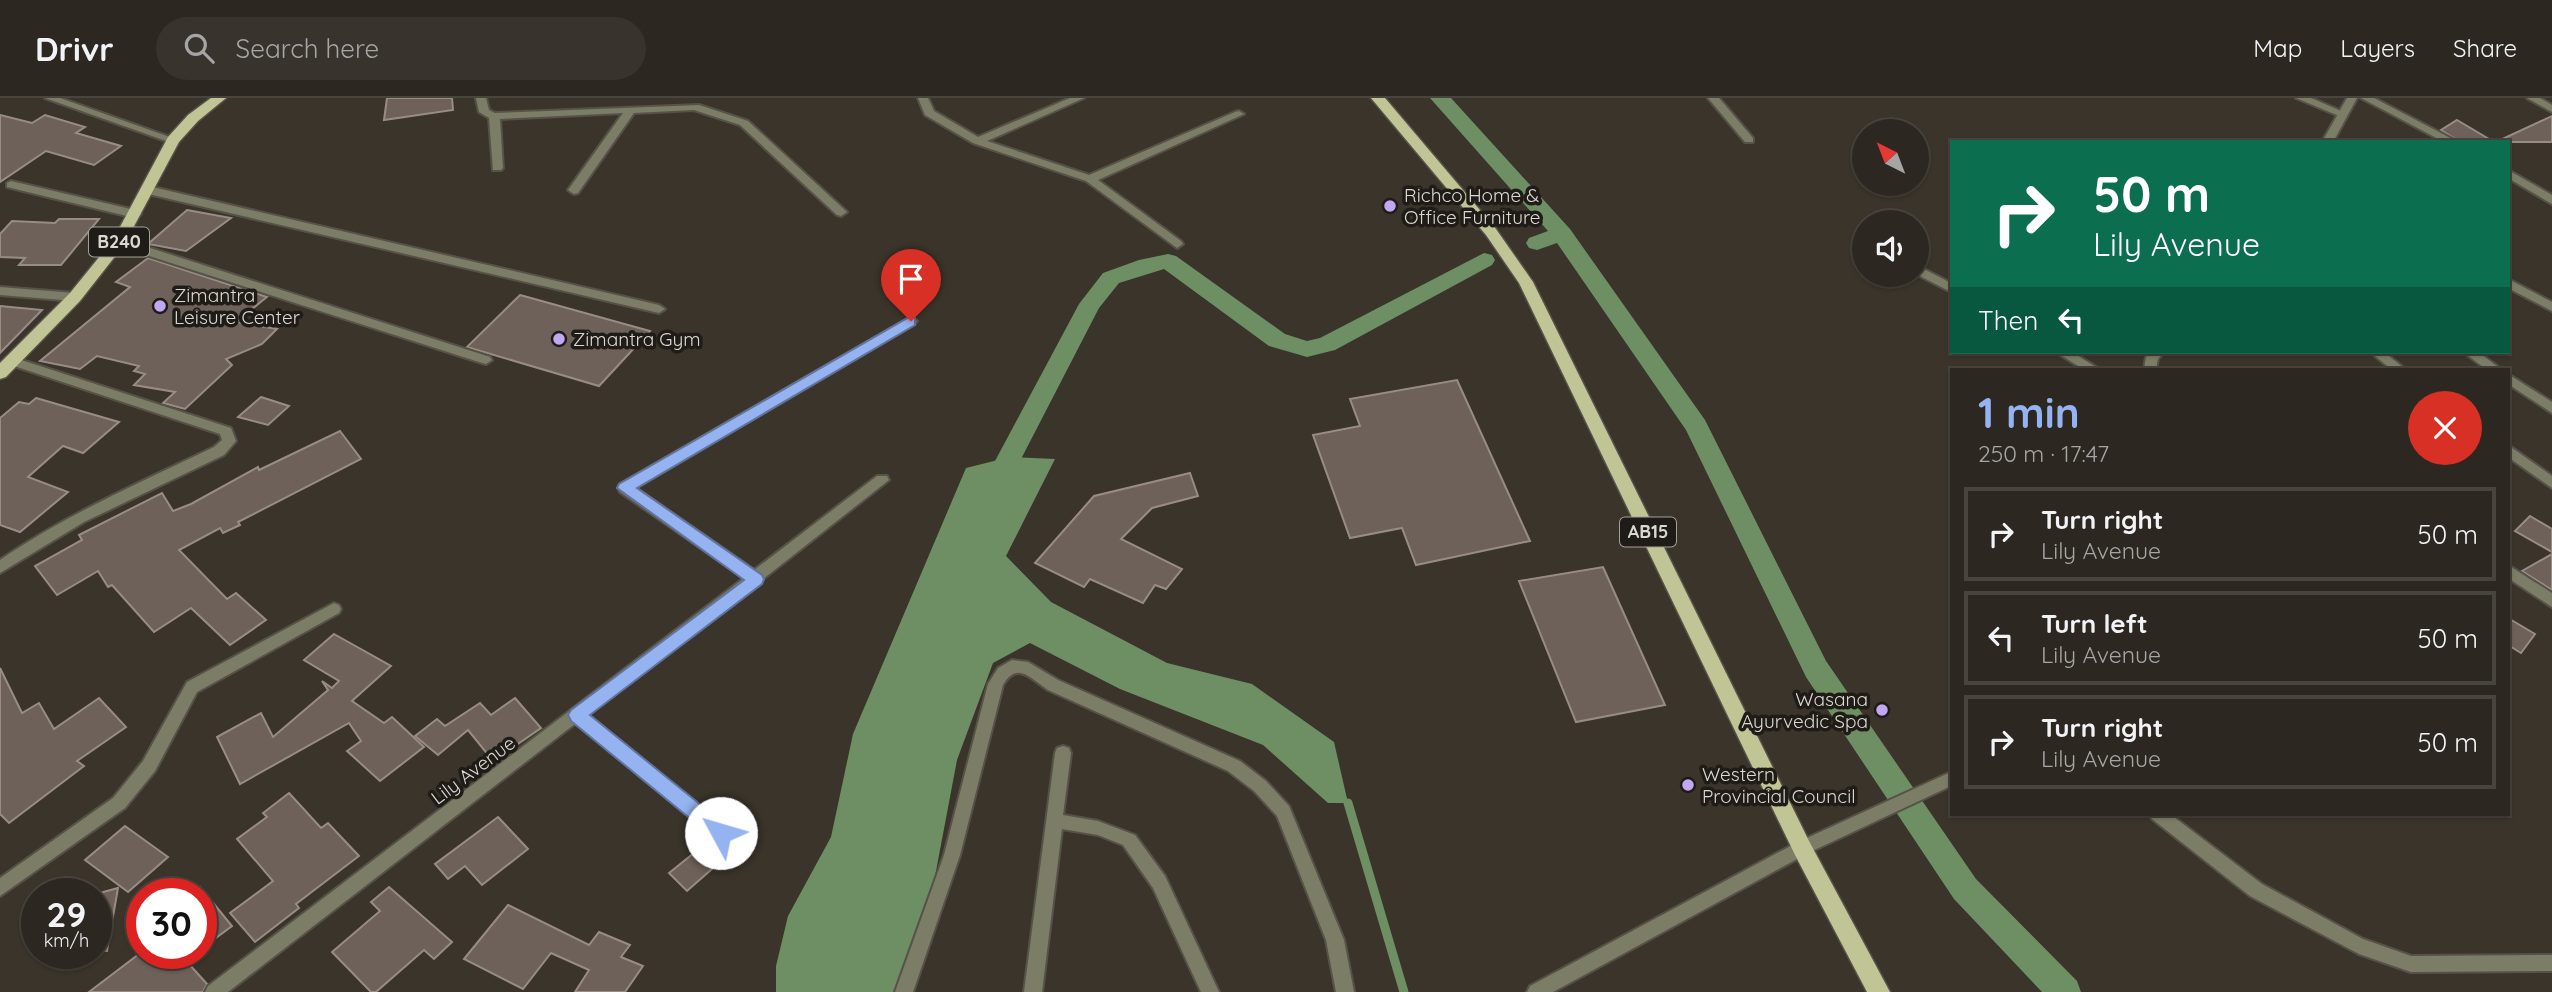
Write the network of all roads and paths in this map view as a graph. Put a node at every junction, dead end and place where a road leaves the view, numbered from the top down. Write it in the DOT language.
graph roads {
  1 [pos="50,98"];
  2 [pos="219,98"];
  3 [pos="481,98"];
  4 [pos="923,98"];
  5 [pos="1079,98"];
  6 [pos="1378,98"];
  7 [pos="1713,98"];
  8 [pos="2301,98"];
  9 [pos="2352,98"];
  10 [pos="2366,98"];
  11 [pos="2532,98"];
  12 [pos="631,109"];
  13 [pos="2552,109"];
  14 [pos="1239,114"];
  15 [pos="2343,114"];
  16 [pos="494,116"];
  17 [pos="173,140"];
  18 [pos="1749,140"];
  19 [pos="2328,140"];
  20 [pos="2449,140"];
  21 [pos="977,141"];
  22 [pos="497,168"];
  23 [pos="2510,174"];
  24 [pos="1090,179"];
  25 [pos="11,185"];
  26 [pos="148,190"];
  27 [pos="574,190"];
  28 [pos="2552,200"];
  29 [pos="841,212"];
  30 [pos="135,214"];
  31 [pos="119,242"];
  32 [pos="1177,244"];
  33 [pos="1929,275"];
  34 [pos="2510,284"];
  35 [pos="1950,287"];
  36 [pos="0,291"];
  37 [pos="75,297"];
  38 [pos="2552,307"];
  39 [pos="659,309"];
  40 [pos="911,321"];
  41 [pos="2066,354"];
  42 [pos="2379,354"];
  43 [pos="2472,354"];
  44 [pos="486,360"];
  45 [pos="12,361"];
  46 [pos="2091,368"];
  47 [pos="2398,368"];
  48 [pos="2493,368"];
  49 [pos="0,373"];
  50 [pos="2510,379"];
  51 [pos="2552,408"];
  52 [pos="2510,452"];
  53 [pos="883,480"];
  54 [pos="2552,483"];
  55 [pos="0,567"];
  56 [pos="2510,572"];
  57 [pos="756,579"];
  58 [pos="2552,601"];
  59 [pos="334,609"];
  60 [pos="577,715"];
  61 [pos="1063,753"];
  62 [pos="1950,779"];
  63 [pos="2161,816"];
  64 [pos="1056,821"];
  65 [pos="721,833"];
  66 [pos="1802,848"];
  67 [pos="0,888"];
  68 [pos="2552,964"];
  69 [pos="214,992"];
  70 [pos="904,992"];
  71 [pos="1033,992"];
  72 [pos="1210,992"];
  73 [pos="1345,992"];
  74 [pos="1536,992"];
  75 [pos="1879,992"];
  1 -- 17 [label="street"];
  2 -- 17 [label="main road, B240"];
  3 -- 16 [label="street"];
  4 -- 21 [label="street"];
  5 -- 21 [label="street"];
  6 -- 66 [label="main road, AB15"];
  7 -- 18 [label="street"];
  8 -- 15 [label="street"];
  9 -- 15 [label="street"];
  10 -- 20 [label="street"];
  11 -- 13 [label="street"];
  12 -- 16 [label="street"];
  12 -- 27 [label="street"];
  12 -- 29 [label="street"];
  14 -- 24 [label="street"];
  15 -- 19 [label="street"];
  16 -- 22 [label="street"];
  17 -- 26 [label="main road, B240"];
  21 -- 24 [label="street"];
  23 -- 28 [label="street"];
  24 -- 32 [label="street"];
  25 -- 30 [label="street"];
  26 -- 30 [label="main road, B240"];
  26 -- 39 [label="street"];
  30 -- 31 [label="main road, B240"];
  31 -- 37 [label="main road, B240"];
  31 -- 44 [label="street"];
  33 -- 35 [label="street"];
  34 -- 38 [label="street"];
  36 -- 37 [label="street"];
  37 -- 45 [label="main road, B240"];
  40 -- 57 [label="street"];
  41 -- 46 [label="street"];
  42 -- 47 [label="street"];
  43 -- 48 [label="street"];
  45 -- 49 [label="main road, B240"];
  45 -- 55 [label="street"];
  50 -- 51 [label="street"];
  52 -- 54 [label="street"];
  53 -- 57 [label="street, Lily Avenue"];
  56 -- 58 [label="street"];
  57 -- 60 [label="street, Lily Avenue"];
  59 -- 67 [label="street"];
  60 -- 65 [label="street"];
  60 -- 69 [label="street, Lily Avenue"];
  61 -- 64 [label="street"];
  62 -- 66 [label="street"];
  63 -- 68 [label="street"];
  64 -- 71 [label="street"];
  64 -- 72 [label="street"];
  66 -- 74 [label="street"];
  66 -- 75 [label="main road, AB15"];
  70 -- 73 [label="street"];
}
